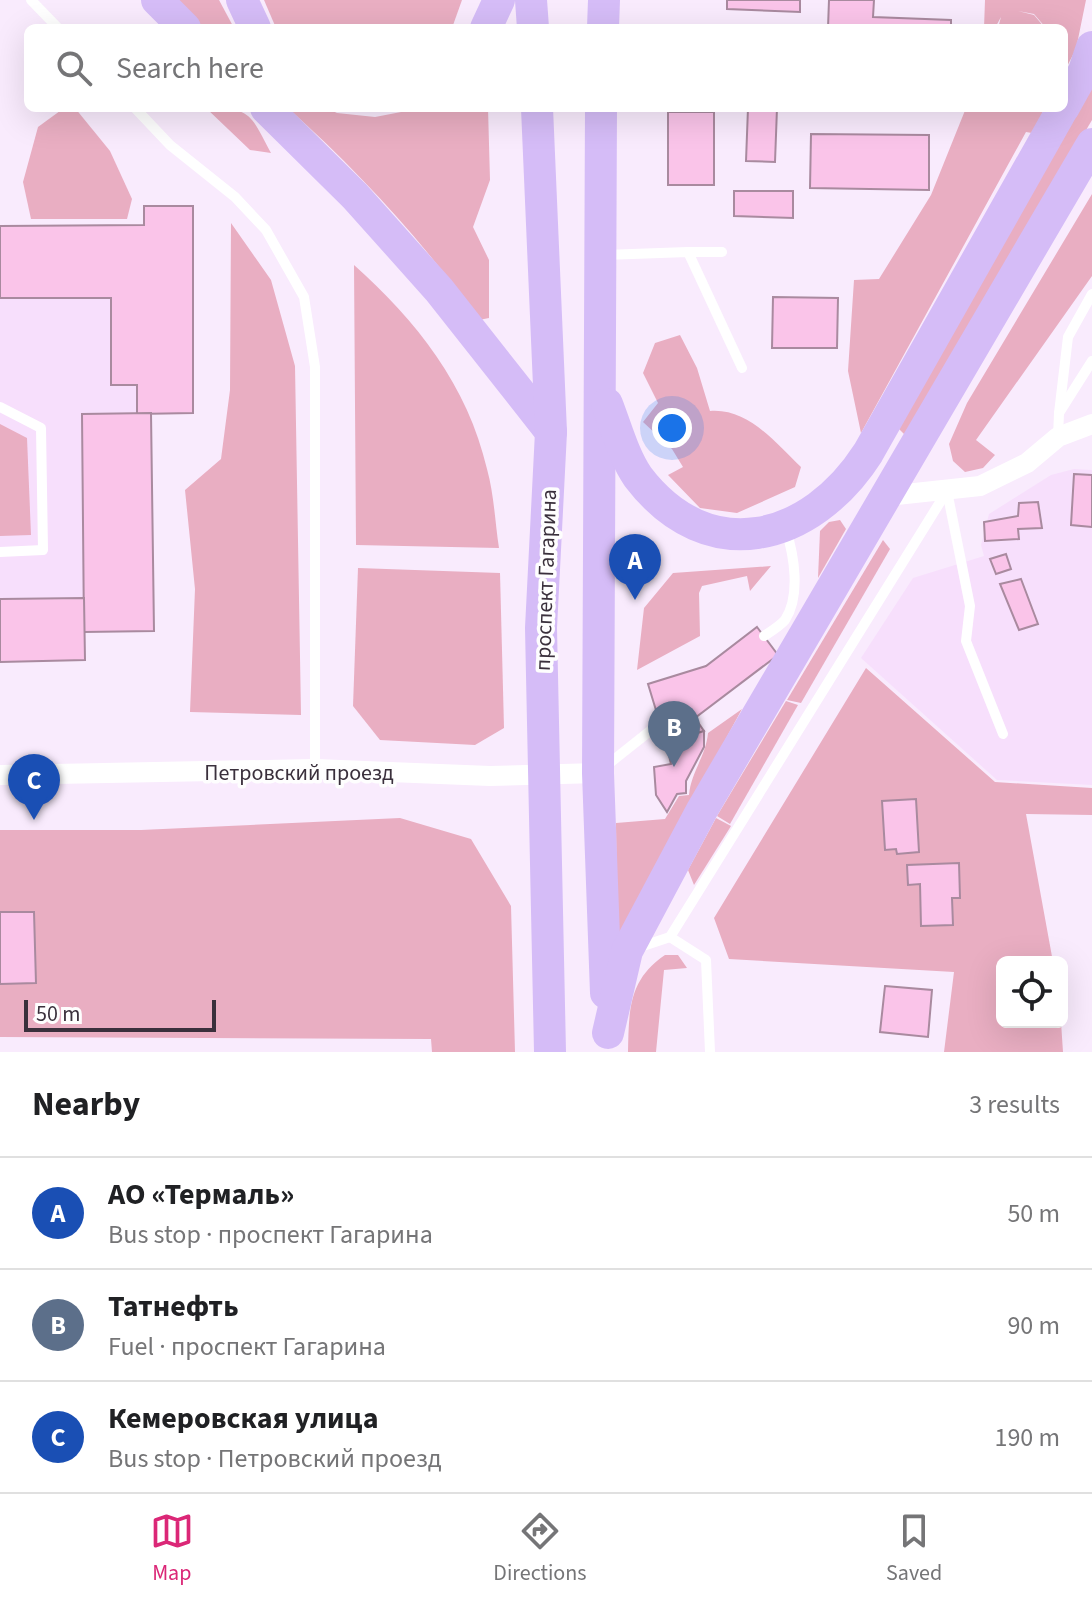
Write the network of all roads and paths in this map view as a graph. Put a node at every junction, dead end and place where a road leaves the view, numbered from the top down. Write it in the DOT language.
graph roads {
  1 [pos="31,0"];
  2 [pos="157,0"];
  3 [pos="242,0"];
  4 [pos="499,0"];
  5 [pos="531,0"];
  6 [pos="604,0"];
  7 [pos="54,24"];
  8 [pos="181,24"];
  9 [pos="253,24"];
  10 [pos="488,24"];
  11 [pos="533,24"];
  12 [pos="603,24"];
  13 [pos="1092,47"];
  14 [pos="1068,100"];
  15 [pos="139,112"];
  16 [pos="270,112"];
  17 [pos="537,112"];
  18 [pos="601,112"];
  19 [pos="1061,112"];
  20 [pos="1092,144"];
  21 [pos="688,252"];
  22 [pos="722,252"];
  23 [pos="598,255"];
  24 [pos="1092,294"];
  25 [pos="1092,361"];
  26 [pos="742,368"];
  27 [pos="601,389"];
  28 [pos="0,407"];
  29 [pos="1059,413"];
  30 [pos="1092,424"];
  31 [pos="551,432"];
  32 [pos="1058,437"];
  33 [pos="870,486"];
  34 [pos="947,491"];
  35 [pos="785,527"];
  36 [pos="0,552"];
  37 [pos="795,626"];
  38 [pos="764,636"];
  39 [pos="660,723"];
  40 [pos="1003,734"];
  41 [pos="315,769"];
  42 [pos="598,773"];
  43 [pos="545,774"];
  44 [pos="0,775"];
  45 [pos="670,937"];
  46 [pos="627,951"];
  47 [pos="608,1042"];
  48 [pos="550,1052"];
  49 [pos="710,1052"];
  1 -- 7 [label="lane"];
  2 -- 8 [label="main road"];
  3 -- 9 [label="main road"];
  4 -- 10 [label="main road"];
  5 -- 11 [label="main road"];
  6 -- 12 [label="main road"];
  13 -- 14 [label="main road"];
  15 -- 41 [label="lane"];
  16 -- 31 [label="main road"];
  17 -- 31 [label="main road, проспект Гагарина"];
  18 -- 23 [label="main road"];
  19 -- 33 [label="main road"];
  20 -- 33 [label="main road"];
  21 -- 22 [label="lane"];
  21 -- 23 [label="lane"];
  21 -- 26 [label="lane"];
  23 -- 27 [label="main road"];
  24 -- 29 [label="lane"];
  25 -- 29 [label="lane"];
  27 -- 35 [label="main road"];
  27 -- 42 [label="main road"];
  28 -- 36 [label="lane"];
  29 -- 32 [label="lane"];
  30 -- 32 [label="street"];
  31 -- 43 [label="main road, проспект Гагарина"];
  32 -- 34 [label="street"];
  33 -- 34 [label="street"];
  33 -- 35 [label="main road"];
  33 -- 37 [label="main road"];
  34 -- 40 [label="lane"];
  34 -- 45 [label="lane"];
  35 -- 37 [label="lane"];
  37 -- 38 [label="lane"];
  37 -- 46 [label="main road"];
  39 -- 42 [label="lane"];
  41 -- 43 [label="street, Петровский проезд"];
  41 -- 44 [label="street, Петровский проезд"];
  42 -- 43 [label="street, Петровский проезд"];
  42 -- 47 [label="main road"];
  43 -- 48 [label="main road, проспект Гагарина"];
  45 -- 46 [label="lane"];
  45 -- 49 [label="lane"];
  46 -- 47 [label="main road"];
}
